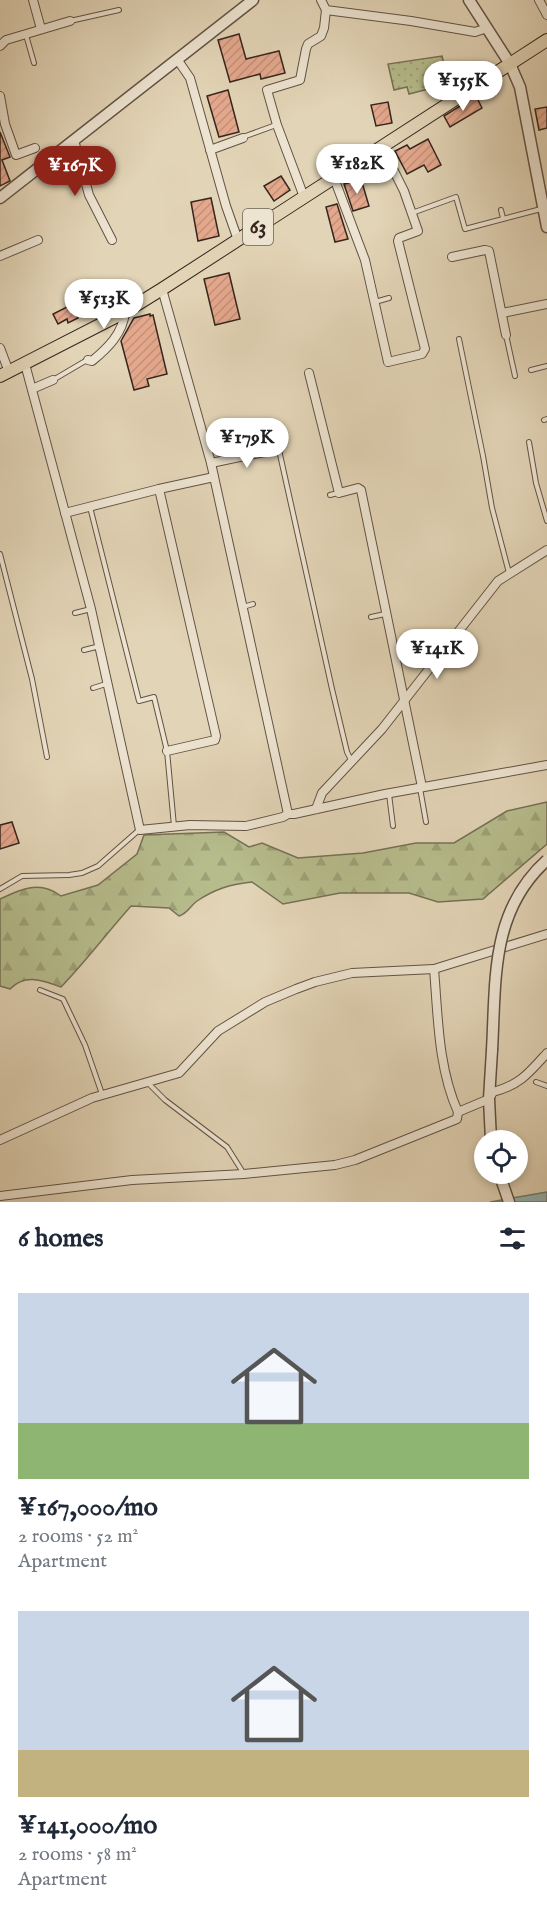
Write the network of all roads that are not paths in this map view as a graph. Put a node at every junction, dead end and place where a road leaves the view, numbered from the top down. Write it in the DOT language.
graph roads {
  1 [pos="33,0"];
  2 [pos="253,0"];
  3 [pos="321,0"];
  4 [pos="469,0"];
  5 [pos="539,0"];
  6 [pos="119,10"];
  7 [pos="326,10"];
  8 [pos="547,15"];
  9 [pos="70,21"];
  10 [pos="487,28"];
  11 [pos="41,29"];
  12 [pos="26,34"];
  13 [pos="547,40"];
  14 [pos="0,46"];
  15 [pos="177,59"];
  16 [pos="34,63"];
  17 [pos="510,64"];
  18 [pos="0,96"];
  19 [pos="0,104"];
  20 [pos="277,125"];
  21 [pos="243,138"];
  22 [pos="74,140"];
  23 [pos="382,147"];
  24 [pos="35,148"];
  25 [pos="210,150"];
  26 [pos="334,178"];
  27 [pos="454,190"];
  28 [pos="304,196"];
  29 [pos="456,197"];
  30 [pos="0,198"];
  31 [pos="543,208"];
  32 [pos="501,210"];
  33 [pos="411,213"];
  34 [pos="503,218"];
  35 [pos="547,227"];
  36 [pos="32,240"];
  37 [pos="112,240"];
  38 [pos="238,240"];
  39 [pos="0,256"];
  40 [pos="452,257"];
  41 [pos="162,289"];
  42 [pos="389,298"];
  43 [pos="375,302"];
  44 [pos="547,304"];
  45 [pos="125,312"];
  46 [pos="502,313"];
  47 [pos="506,334"];
  48 [pos="459,339"];
  49 [pos="0,348"];
  50 [pos="88,360"];
  51 [pos="536,361"];
  52 [pos="25,364"];
  53 [pos="547,366"];
  54 [pos="537,368"];
  55 [pos="531,369"];
  56 [pos="4,374"];
  57 [pos="515,376"];
  58 [pos="313,379"];
  59 [pos="53,380"];
  60 [pos="32,389"];
  61 [pos="273,423"];
  62 [pos="529,442"];
  63 [pos="279,449"];
  64 [pos="211,462"];
  65 [pos="214,477"];
  66 [pos="159,489"];
  67 [pos="90,507"];
  68 [pos="65,513"];
  69 [pos="547,521"];
  70 [pos="547,550"];
  71 [pos="0,554"];
  72 [pos="509,574"];
  73 [pos="254,604"];
  74 [pos="242,607"];
  75 [pos="91,609"];
  76 [pos="75,613"];
  77 [pos="386,613"];
  78 [pos="371,617"];
  79 [pos="100,646"];
  80 [pos="84,650"];
  81 [pos="109,683"];
  82 [pos="93,688"];
  83 [pos="405,700"];
  84 [pos="167,751"];
  85 [pos="47,757"];
  86 [pos="353,763"];
  87 [pos="547,765"];
  88 [pos="421,788"];
  89 [pos="389,794"];
  90 [pos="316,809"];
  91 [pos="288,814"];
  92 [pos="424,820"];
  93 [pos="175,826"];
  94 [pos="393,826"];
  95 [pos="140,830"];
  96 [pos="547,860"];
  97 [pos="0,889"];
  98 [pos="547,934"];
  99 [pos="434,969"];
  100 [pos="40,990"];
  101 [pos="547,1053"];
  102 [pos="146,1081"];
  103 [pos="536,1082"];
  104 [pos="547,1086"];
  105 [pos="102,1095"];
  106 [pos="489,1099"];
  107 [pos="458,1112"];
  108 [pos="491,1130"];
  109 [pos="0,1140"];
  110 [pos="244,1174"];
  111 [pos="503,1184"];
  112 [pos="0,1196"];
  113 [pos="509,1202"];
  1 -- 11 [label="street"];
  2 -- 15 [label="street"];
  3 -- 7 [label="street"];
  4 -- 10 [label="street"];
  5 -- 8 [label="street"];
  6 -- 9 [label="lane"];
  7 -- 10 [label="street"];
  7 -- 20 [label="street"];
  9 -- 11 [label="street"];
  10 -- 17 [label="street"];
  11 -- 12 [label="street"];
  12 -- 14 [label="street"];
  12 -- 16 [label="lane"];
  13 -- 17 [label="main road, 63"];
  15 -- 22 [label="street"];
  15 -- 25 [label="street"];
  17 -- 23 [label="main road, 63"];
  17 -- 31 [label="street"];
  18 -- 19 [label="street"];
  19 -- 24 [label="street"];
  20 -- 21 [label="lane"];
  20 -- 28 [label="street"];
  21 -- 25 [label="street"];
  22 -- 30 [label="street"];
  22 -- 37 [label="street"];
  23 -- 26 [label="main road, 63"];
  23 -- 33 [label="street"];
  25 -- 38 [label="street"];
  26 -- 28 [label="main road, 63"];
  26 -- 43 [label="street"];
  27 -- 29 [label="lane"];
  28 -- 38 [label="main road, 63"];
  29 -- 33 [label="lane"];
  29 -- 34 [label="lane"];
  31 -- 34 [label="lane"];
  31 -- 35 [label="street"];
  32 -- 34 [label="lane"];
  33 -- 43 [label="street"];
  36 -- 39 [label="street"];
  38 -- 41 [label="main road, 63"];
  40 -- 46 [label="street"];
  41 -- 45 [label="main road, 63"];
  41 -- 64 [label="street"];
  42 -- 43 [label="lane"];
  44 -- 46 [label="street"];
  45 -- 50 [label="street"];
  45 -- 52 [label="main road, 63"];
  46 -- 47 [label="street"];
  47 -- 57 [label="lane"];
  48 -- 72 [label="lane"];
  49 -- 56 [label="street"];
  50 -- 59 [label="lane"];
  51 -- 54 [label="lane"];
  52 -- 56 [label="main road, 63"];
  52 -- 60 [label="street"];
  53 -- 54 [label="lane"];
  54 -- 55 [label="lane"];
  58 -- 77 [label="street"];
  59 -- 60 [label="street"];
  60 -- 68 [label="street"];
  61 -- 63 [label="lane"];
  62 -- 69 [label="lane"];
  63 -- 64 [label="street"];
  63 -- 86 [label="lane"];
  64 -- 65 [label="street"];
  65 -- 66 [label="street"];
  65 -- 74 [label="street"];
  66 -- 67 [label="street"];
  66 -- 84 [label="street"];
  67 -- 68 [label="street"];
  67 -- 84 [label="lane"];
  68 -- 75 [label="street"];
  70 -- 72 [label="street"];
  71 -- 85 [label="lane"];
  72 -- 83 [label="street"];
  73 -- 74 [label="lane"];
  74 -- 91 [label="street"];
  75 -- 76 [label="lane"];
  75 -- 79 [label="street"];
  77 -- 78 [label="lane"];
  77 -- 83 [label="street"];
  79 -- 80 [label="lane"];
  79 -- 81 [label="street"];
  81 -- 82 [label="lane"];
  81 -- 95 [label="street"];
  83 -- 86 [label="street"];
  83 -- 88 [label="street"];
  84 -- 93 [label="lane"];
  86 -- 90 [label="street"];
  87 -- 88 [label="street"];
  88 -- 89 [label="street"];
  88 -- 92 [label="lane"];
  89 -- 90 [label="street"];
  89 -- 94 [label="lane"];
  90 -- 91 [label="street"];
  91 -- 93 [label="street"];
  93 -- 95 [label="street"];
  95 -- 97 [label="lane"];
  96 -- 106 [label="street, bridge"];
  98 -- 99 [label="street"];
  99 -- 102 [label="street"];
  99 -- 107 [label="street"];
  100 -- 105 [label="lane"];
  101 -- 106 [label="street"];
  102 -- 105 [label="street"];
  102 -- 110 [label="lane"];
  103 -- 104 [label="lane"];
  105 -- 109 [label="street"];
  106 -- 107 [label="street"];
  106 -- 108 [label="street"];
  107 -- 110 [label="street"];
  110 -- 112 [label="street"];
  111 -- 113 [label="street"];
}
